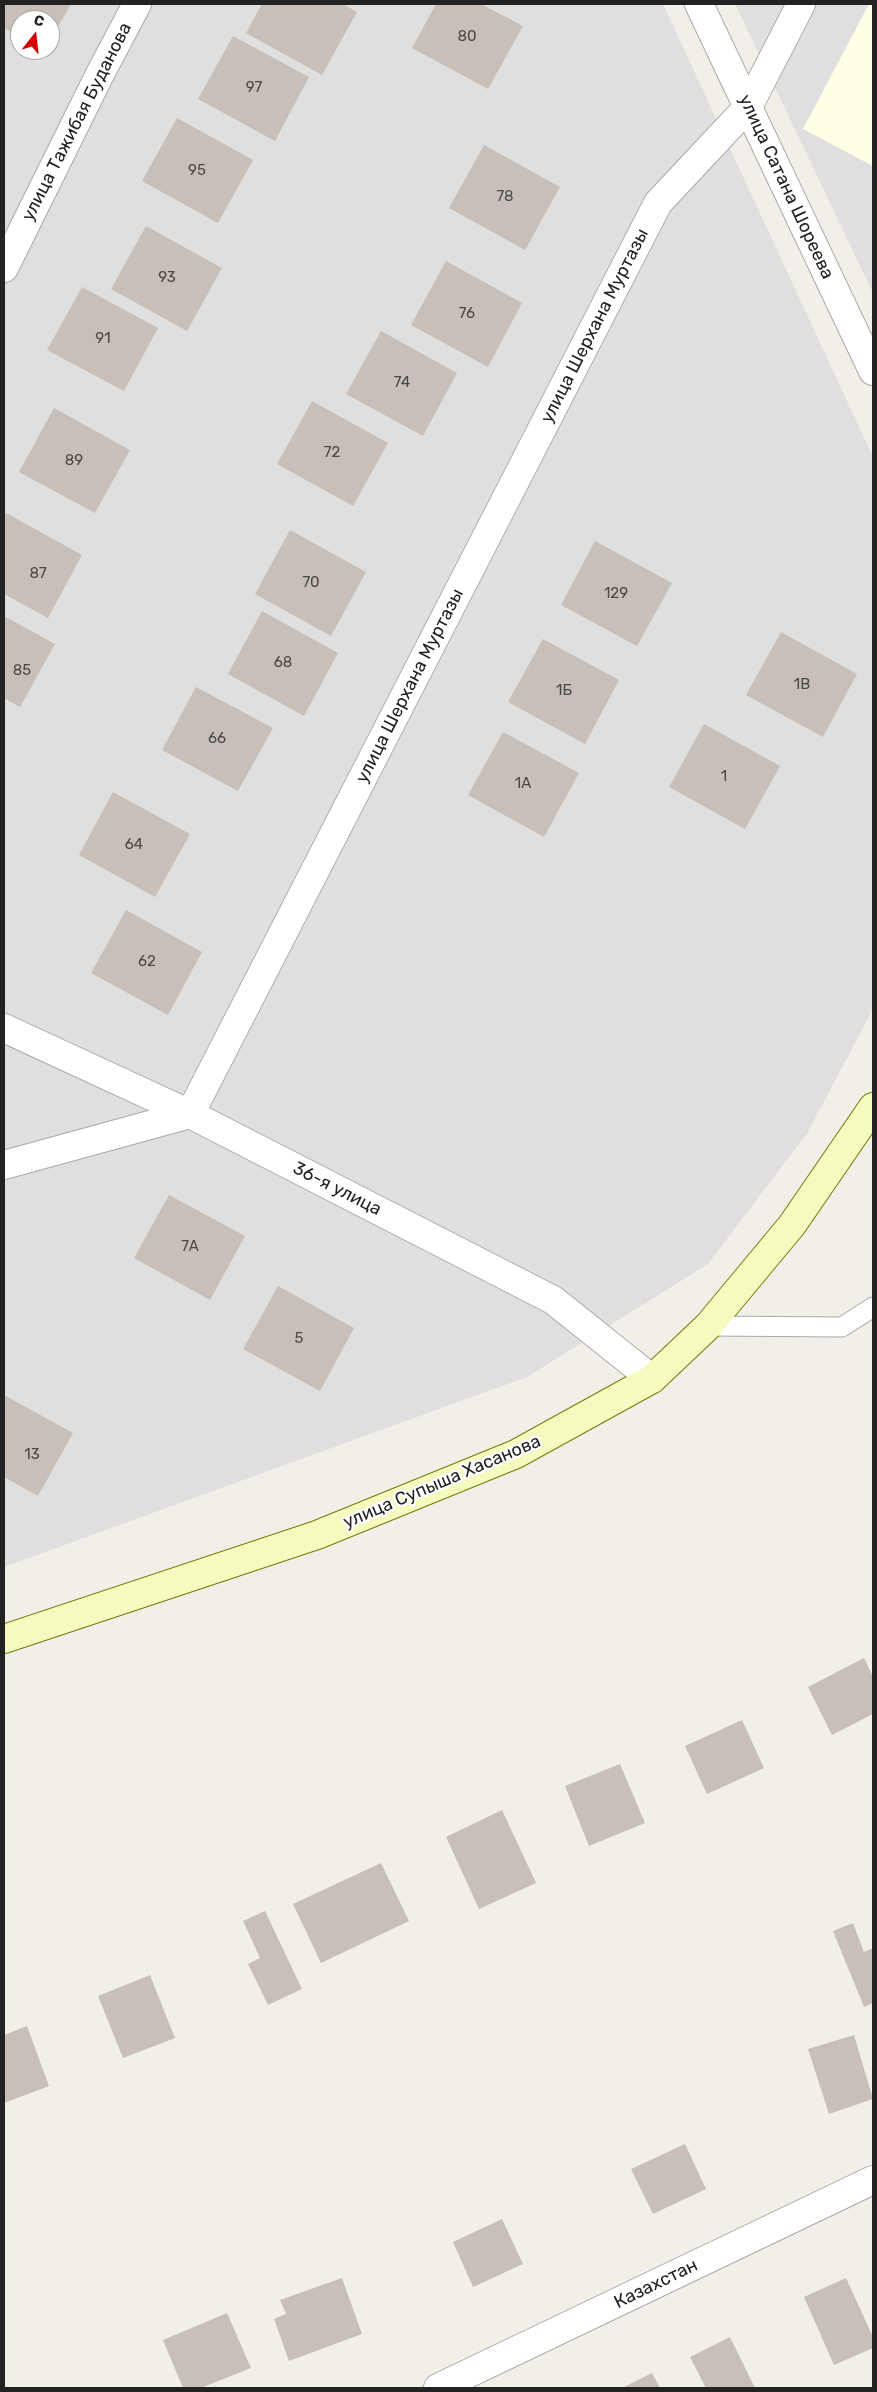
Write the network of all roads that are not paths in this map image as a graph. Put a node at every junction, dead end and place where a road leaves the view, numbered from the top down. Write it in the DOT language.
graph roads {
  1 [pos="137,4"];
  2 [pos="700,4"];
  3 [pos="801,4"];
  4 [pos="748,107"];
  5 [pos="4,268"];
  6 [pos="873,371"];
  7 [pos="4,1028"];
  8 [pos="873,1107"];
  9 [pos="190,1114"];
  10 [pos="4,1165"];
  11 [pos="873,1307"];
  12 [pos="708,1326"];
  13 [pos="652,1379"];
  14 [pos="4,1640"];
  15 [pos="873,2180"];
  16 [pos="438,2388"];
  1 -- 5 [label="street, улица Тажибая Буданова"];
  2 -- 4 [label="street, улица Сатана Шореева"];
  3 -- 4 [label="street, улица Шерхана Муртазы"];
  4 -- 6 [label="street, улица Сатана Шореева"];
  4 -- 9 [label="street, улица Шерхана Муртазы"];
  7 -- 9 [label="street, 36-я улица"];
  8 -- 12 [label="street, улица Супыша Хасанова"];
  9 -- 10 [label="street"];
  9 -- 13 [label="street, 36-я улица"];
  11 -- 12 [label="lane"];
  12 -- 13 [label="street, улица Супыша Хасанова"];
  13 -- 14 [label="street, улица Супыша Хасанова"];
  15 -- 16 [label="street, Казахстан"];
}
